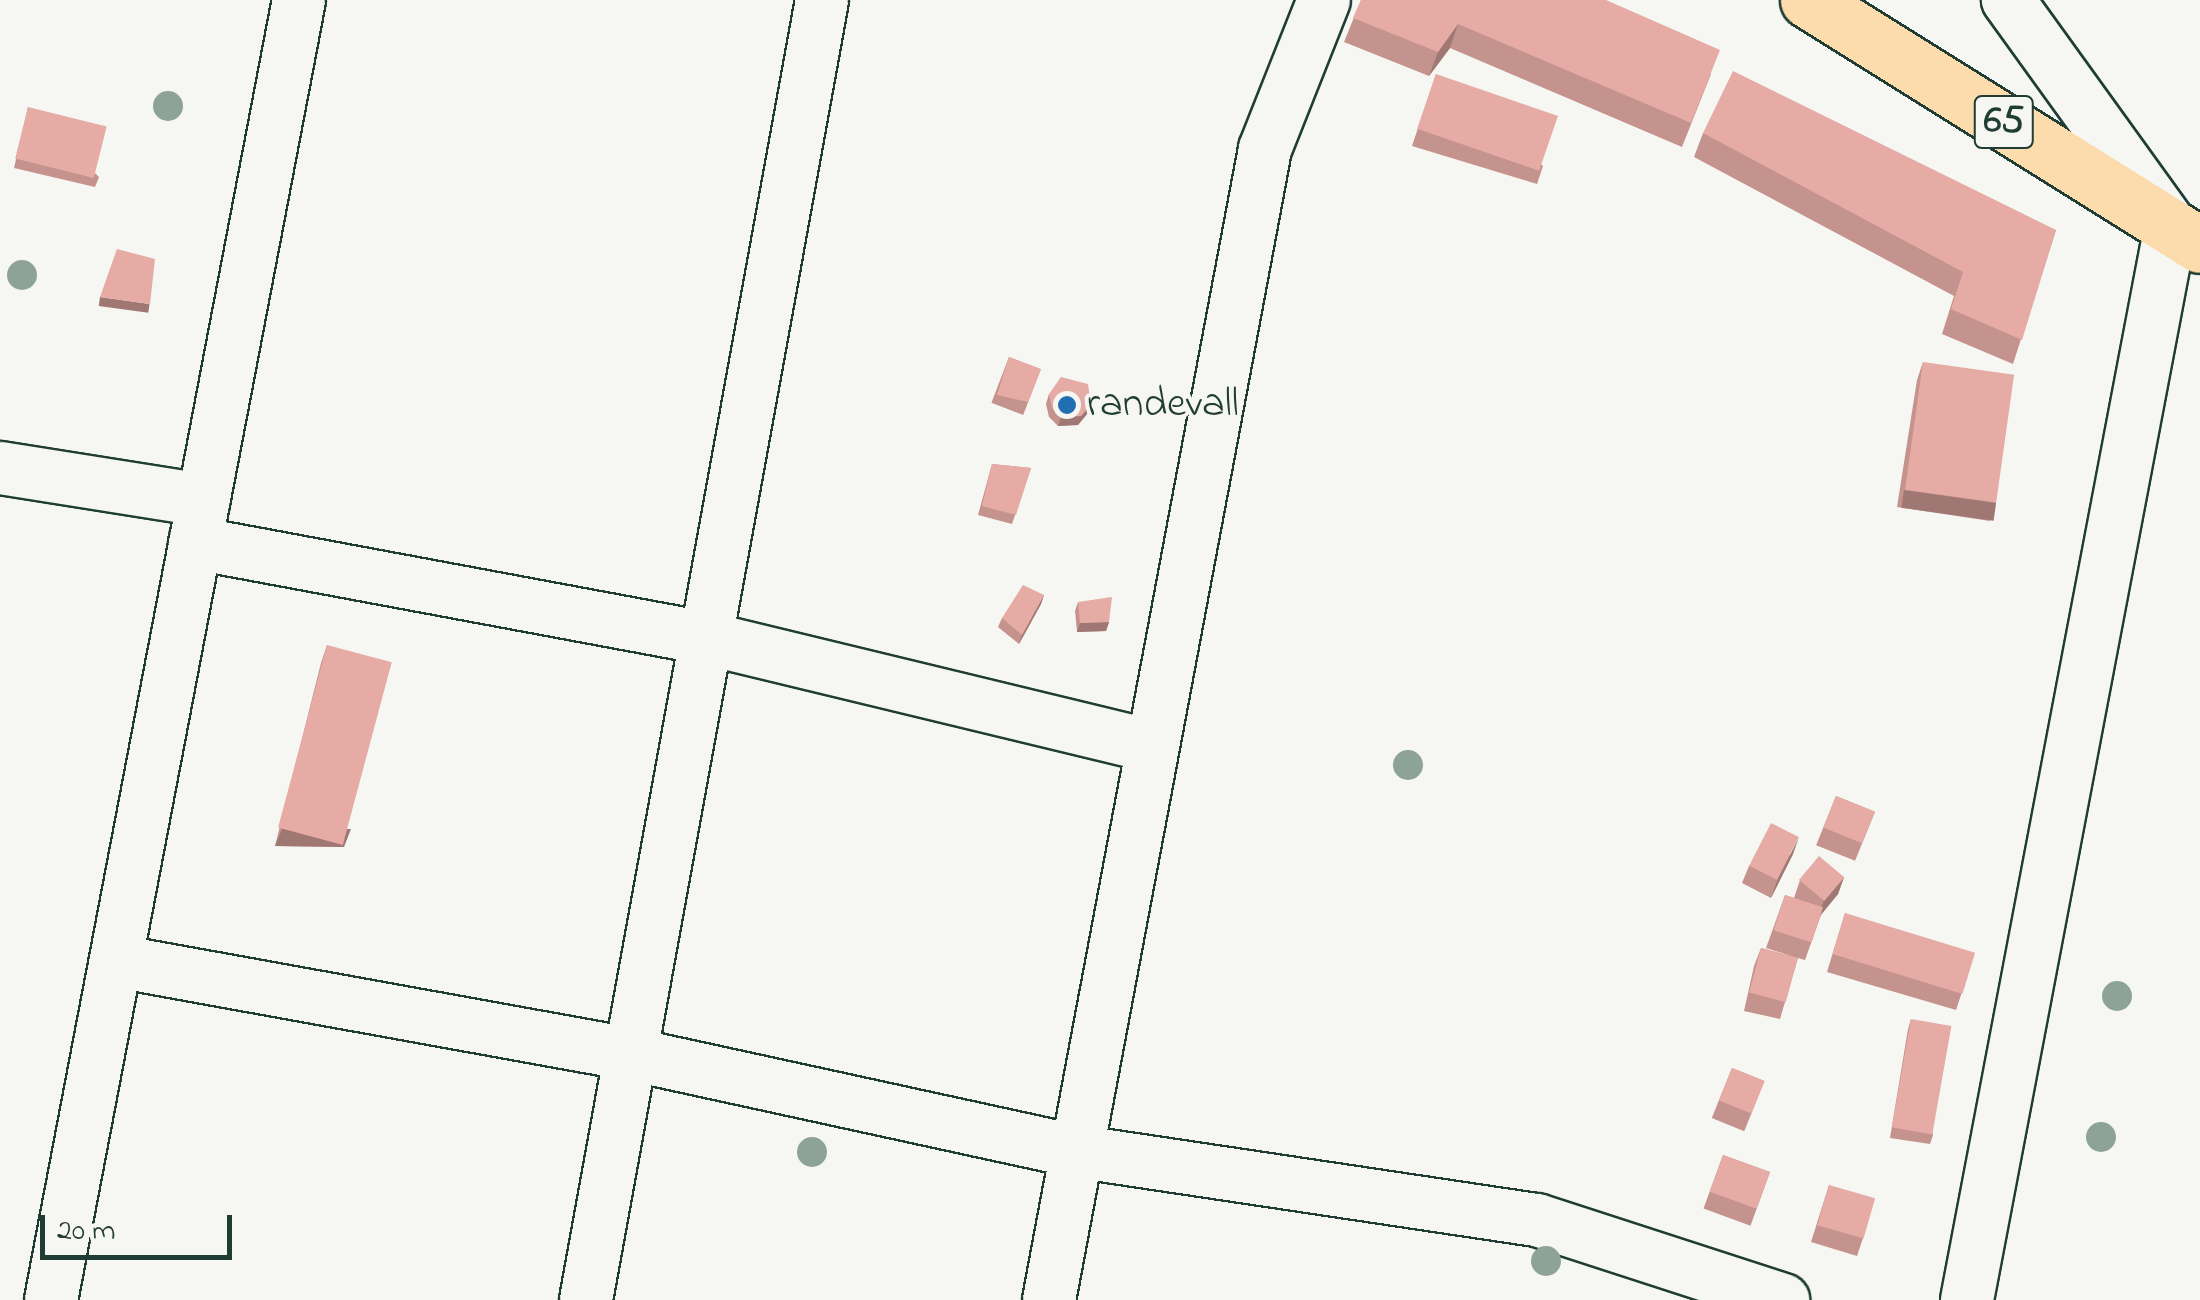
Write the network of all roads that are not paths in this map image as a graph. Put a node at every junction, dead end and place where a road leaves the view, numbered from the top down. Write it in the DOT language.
graph roads {
  1 [pos="299,0"];
  2 [pos="822,0"];
  3 [pos="1324,0"];
  4 [pos="1808,0"];
  5 [pos="2008,0"];
  6 [pos="2185,236"];
  7 [pos="0,468"];
  8 [pos="199,522"];
  9 [pos="704,638"];
  10 [pos="1152,746"];
  11 [pos="116,960"];
  12 [pos="630,1054"];
  13 [pos="1082,1152"];
  14 [pos="55,1299"];
  15 [pos="586,1300"];
  16 [pos="1049,1300"];
  17 [pos="1784,1300"];
  18 [pos="1967,1300"];
  1 -- 8 [label="street"];
  2 -- 9 [label="street"];
  3 -- 10 [label="street"];
  4 -- 6 [label="main road, 65"];
  5 -- 6 [label="street"];
  6 -- 18 [label="street"];
  7 -- 8 [label="street"];
  8 -- 9 [label="street"];
  8 -- 11 [label="street"];
  9 -- 10 [label="street"];
  9 -- 12 [label="street"];
  10 -- 13 [label="street"];
  11 -- 12 [label="street"];
  11 -- 14 [label="street"];
  12 -- 13 [label="street"];
  12 -- 15 [label="street"];
  13 -- 16 [label="street"];
  13 -- 17 [label="street"];
}
